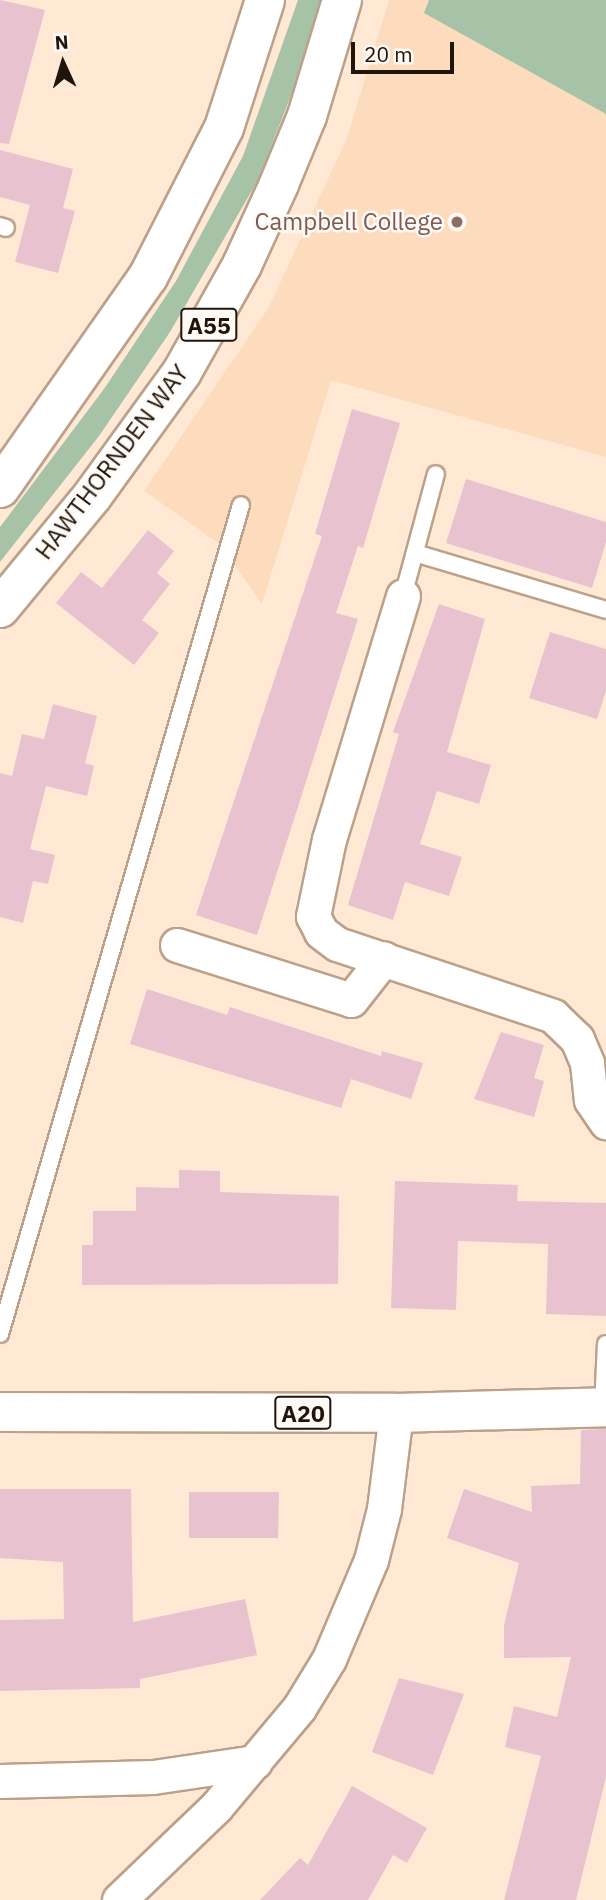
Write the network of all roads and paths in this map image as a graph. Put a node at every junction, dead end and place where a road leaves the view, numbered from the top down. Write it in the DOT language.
graph roads {
  1 [pos="265,0"];
  2 [pos="342,0"];
  3 [pos="436,474"];
  4 [pos="0,488"];
  5 [pos="241,505"];
  6 [pos="415,553"];
  7 [pos="404,596"];
  8 [pos="0,608"];
  9 [pos="606,610"];
  10 [pos="177,945"];
  11 [pos="384,958"];
  12 [pos="606,1122"];
  13 [pos="0,1334"];
  14 [pos="606,1344"];
  15 [pos="604,1407"];
  16 [pos="0,1412"];
  17 [pos="396,1413"];
  18 [pos="255,1762"];
  19 [pos="0,1782"];
  20 [pos="119,1900"];
  1 -- 4 [label="highway"];
  2 -- 8 [label="highway, HAWTHORNDEN WAY / A55"];
  3 -- 6 [label="lane"];
  5 -- 13 [label="lane"];
  6 -- 7 [label="lane"];
  6 -- 9 [label="lane"];
  7 -- 11 [label="street"];
  10 -- 11 [label="street"];
  11 -- 12 [label="street"];
  14 -- 15 [label="lane"];
  15 -- 17 [label="highway, A20"];
  16 -- 17 [label="highway, A20"];
  17 -- 18 [label="street"];
  18 -- 19 [label="street"];
  18 -- 20 [label="street"];
}
